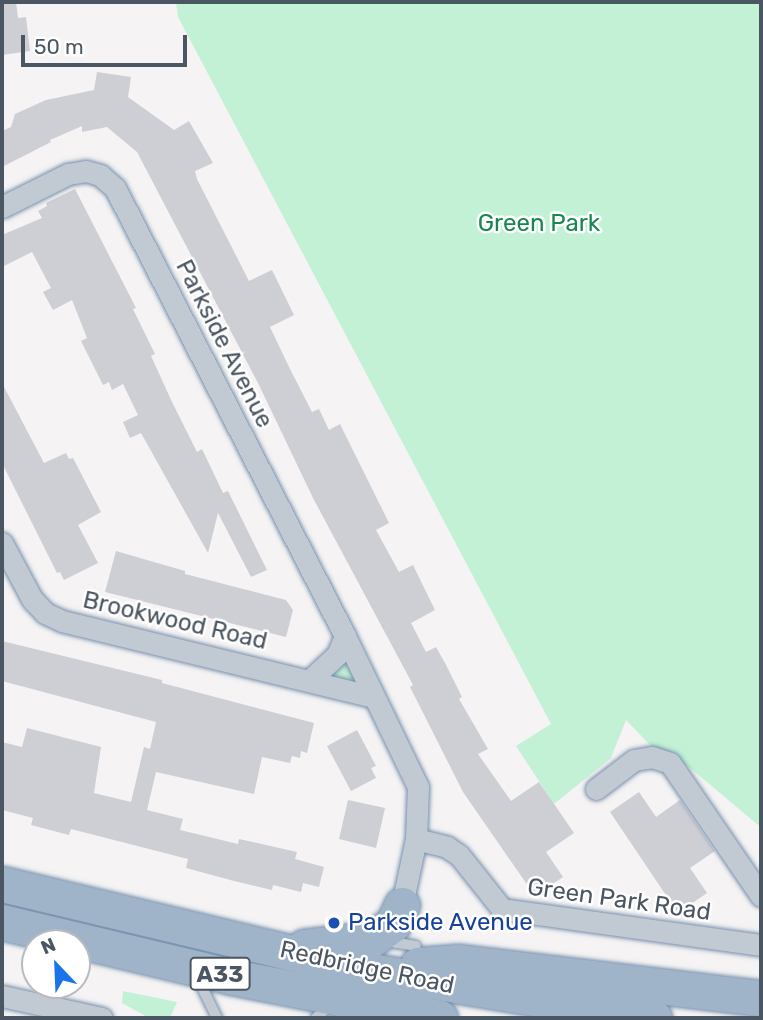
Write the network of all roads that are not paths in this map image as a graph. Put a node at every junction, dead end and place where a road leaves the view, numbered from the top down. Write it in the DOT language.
graph roads {
  1 [pos="2,207"];
  2 [pos="2,543"];
  3 [pos="345,636"];
  4 [pos="310,680"];
  5 [pos="374,697"];
  6 [pos="596,789"];
  7 [pos="416,839"];
  8 [pos="2,884"];
  9 [pos="761,896"];
  10 [pos="402,905"];
  11 [pos="2,922"];
  12 [pos="761,945"];
  13 [pos="416,946"];
  14 [pos="365,954"];
  15 [pos="457,962"];
  16 [pos="192,967"];
  17 [pos="2,996"];
  18 [pos="761,998"];
  19 [pos="326,1008"];
  20 [pos="102,1018"];
  21 [pos="217,1018"];
  22 [pos="440,1018"];
  23 [pos="654,1018"];
  1 -- 3 [label="street, Parkside Avenue"];
  2 -- 4 [label="street, Brookwood Road"];
  3 -- 4 [label="street"];
  3 -- 5 [label="street, Parkside Avenue"];
  4 -- 5 [label="street, Brookwood Road"];
  5 -- 7 [label="street, Parkside Avenue"];
  6 -- 9 [label="street"];
  7 -- 10 [label="street, Parkside Avenue"];
  7 -- 12 [label="street, Green Park Road"];
  8 -- 14 [label="highway, Redbridge Road / A33"];
  10 -- 13 [label="highway"];
  10 -- 14 [label="highway"];
  11 -- 16 [label="highway, Redbridge Road / A33"];
  13 -- 14 [label="lane"];
  13 -- 15 [label="highway"];
  14 -- 15 [label="highway, A33"];
  14 -- 23 [label="highway, Redbridge Road / A33"];
  15 -- 18 [label="highway, A33"];
  16 -- 19 [label="highway, Redbridge Road / A33"];
  16 -- 21 [label="lane"];
  17 -- 20 [label="street"];
  19 -- 22 [label="highway, Redbridge Road / A33"];
}
